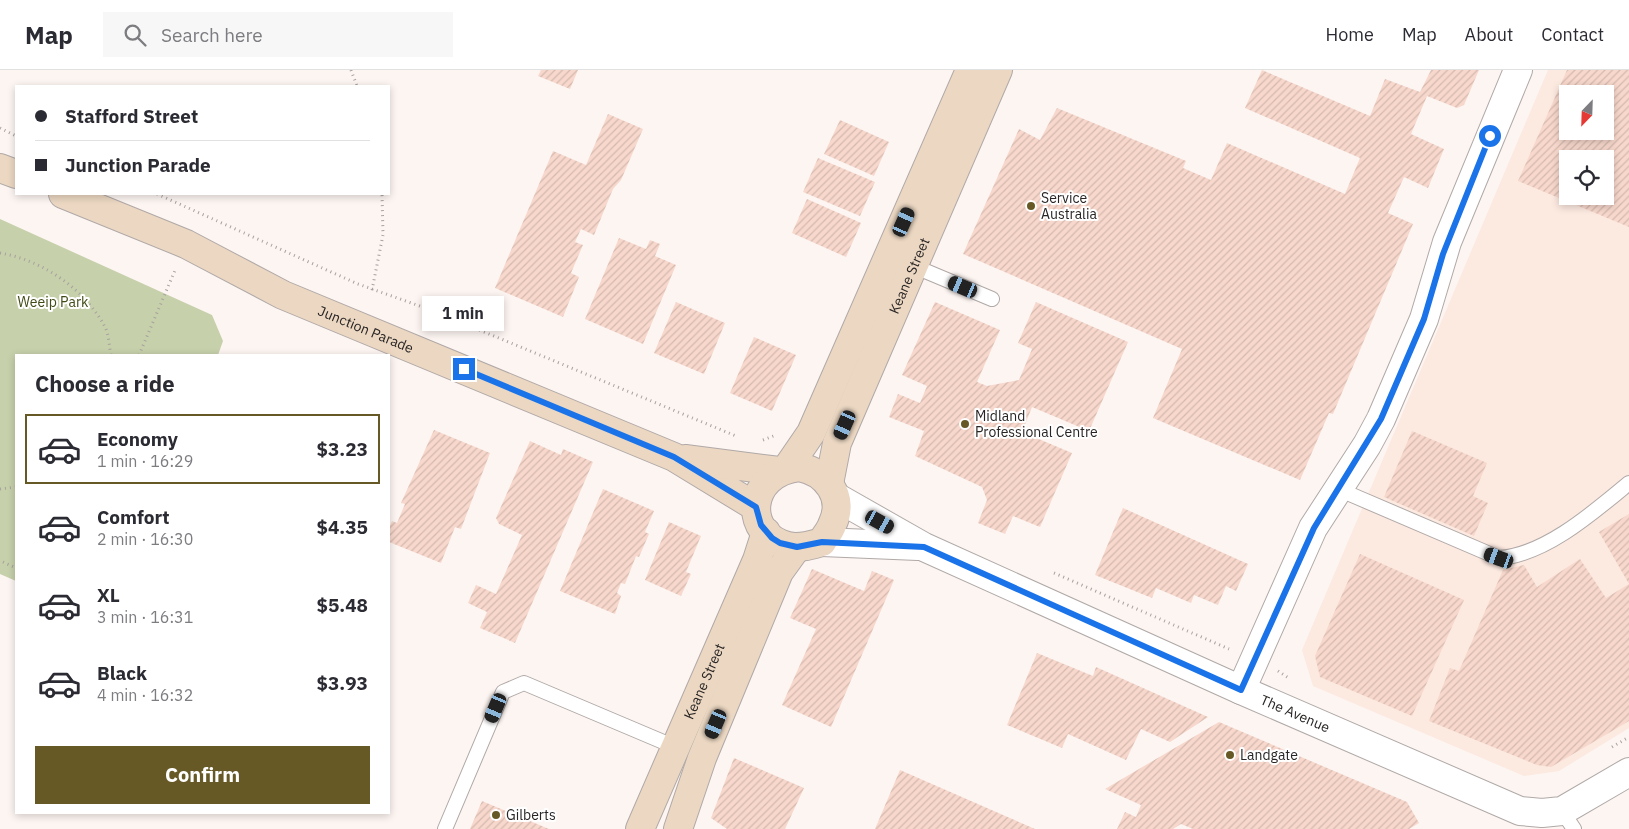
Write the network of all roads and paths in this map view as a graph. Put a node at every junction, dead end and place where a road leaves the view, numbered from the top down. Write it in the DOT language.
graph roads {
  1 [pos="351,70"];
  2 [pos="970,70"];
  3 [pos="998,70"];
  4 [pos="1518,70"];
  5 [pos="357,85"];
  6 [pos="0,128"];
  7 [pos="15,136"];
  8 [pos="0,168"];
  9 [pos="15,174"];
  10 [pos="65,195"];
  11 [pos="159,195"];
  12 [pos="382,195"];
  13 [pos="0,253"];
  14 [pos="889,255"];
  15 [pos="178,263"];
  16 [pos="914,266"];
  17 [pos="372,290"];
  18 [pos="992,299"];
  19 [pos="111,354"];
  20 [pos="139,354"];
  21 [pos="738,436"];
  22 [pos="806,439"];
  23 [pos="756,443"];
  24 [pos="674,457"];
  25 [pos="783,469"];
  26 [pos="1629,483"];
  27 [pos="15,487"];
  28 [pos="0,489"];
  29 [pos="1338,489"];
  30 [pos="832,490"];
  31 [pos="756,507"];
  32 [pos="766,532"];
  33 [pos="809,544"];
  34 [pos="924,547"];
  35 [pos="3,562"];
  36 [pos="15,568"];
  37 [pos="1052,572"];
  38 [pos="1232,650"];
  39 [pos="1272,666"];
  40 [pos="1297,683"];
  41 [pos="1241,690"];
  42 [pos="1629,737"];
  43 [pos="674,746"];
  44 [pos="1604,752"];
  45 [pos="702,758"];
  46 [pos="1629,772"];
  47 [pos="1568,820"];
  48 [pos="445,829"];
  49 [pos="640,829"];
  50 [pos="678,829"];
  1 -- 5 [label="path"];
  2 -- 14 [label="street, Keane Street"];
  3 -- 16 [label="street, Keane Street"];
  4 -- 29 [label="street"];
  6 -- 7 [label="path"];
  8 -- 9 [label="street"];
  10 -- 24 [label="street, Junction Parade"];
  11 -- 17 [label="path"];
  12 -- 17 [label="path"];
  13 -- 19 [label="path"];
  14 -- 16 [label="lane"];
  14 -- 22 [label="street, Keane Street"];
  15 -- 20 [label="path"];
  16 -- 18 [label="lane"];
  16 -- 30 [label="street, Keane Street"];
  17 -- 21 [label="path"];
  22 -- 23 [label="path"];
  22 -- 25 [label="street, Keane Street"];
  24 -- 25 [label="street, Junction Parade"];
  24 -- 31 [label="street, Junction Parade"];
  25 -- 30 [label="street"];
  25 -- 31 [label="street"];
  26 -- 29 [label="lane"];
  27 -- 28 [label="path"];
  29 -- 41 [label="street"];
  30 -- 33 [label="street"];
  30 -- 34 [label="street, The Avenue"];
  31 -- 32 [label="street"];
  32 -- 33 [label="street"];
  32 -- 43 [label="street, Keane Street"];
  33 -- 34 [label="street, The Avenue"];
  33 -- 45 [label="street, Keane Street"];
  34 -- 41 [label="street, The Avenue"];
  35 -- 36 [label="path"];
  37 -- 38 [label="path"];
  39 -- 40 [label="path"];
  41 -- 47 [label="street, The Avenue"];
  42 -- 44 [label="path"];
  43 -- 45 [label="lane"];
  43 -- 48 [label="lane"];
  43 -- 49 [label="street, Keane Street"];
  45 -- 50 [label="street, Keane Street"];
  46 -- 47 [label="street"];
}
